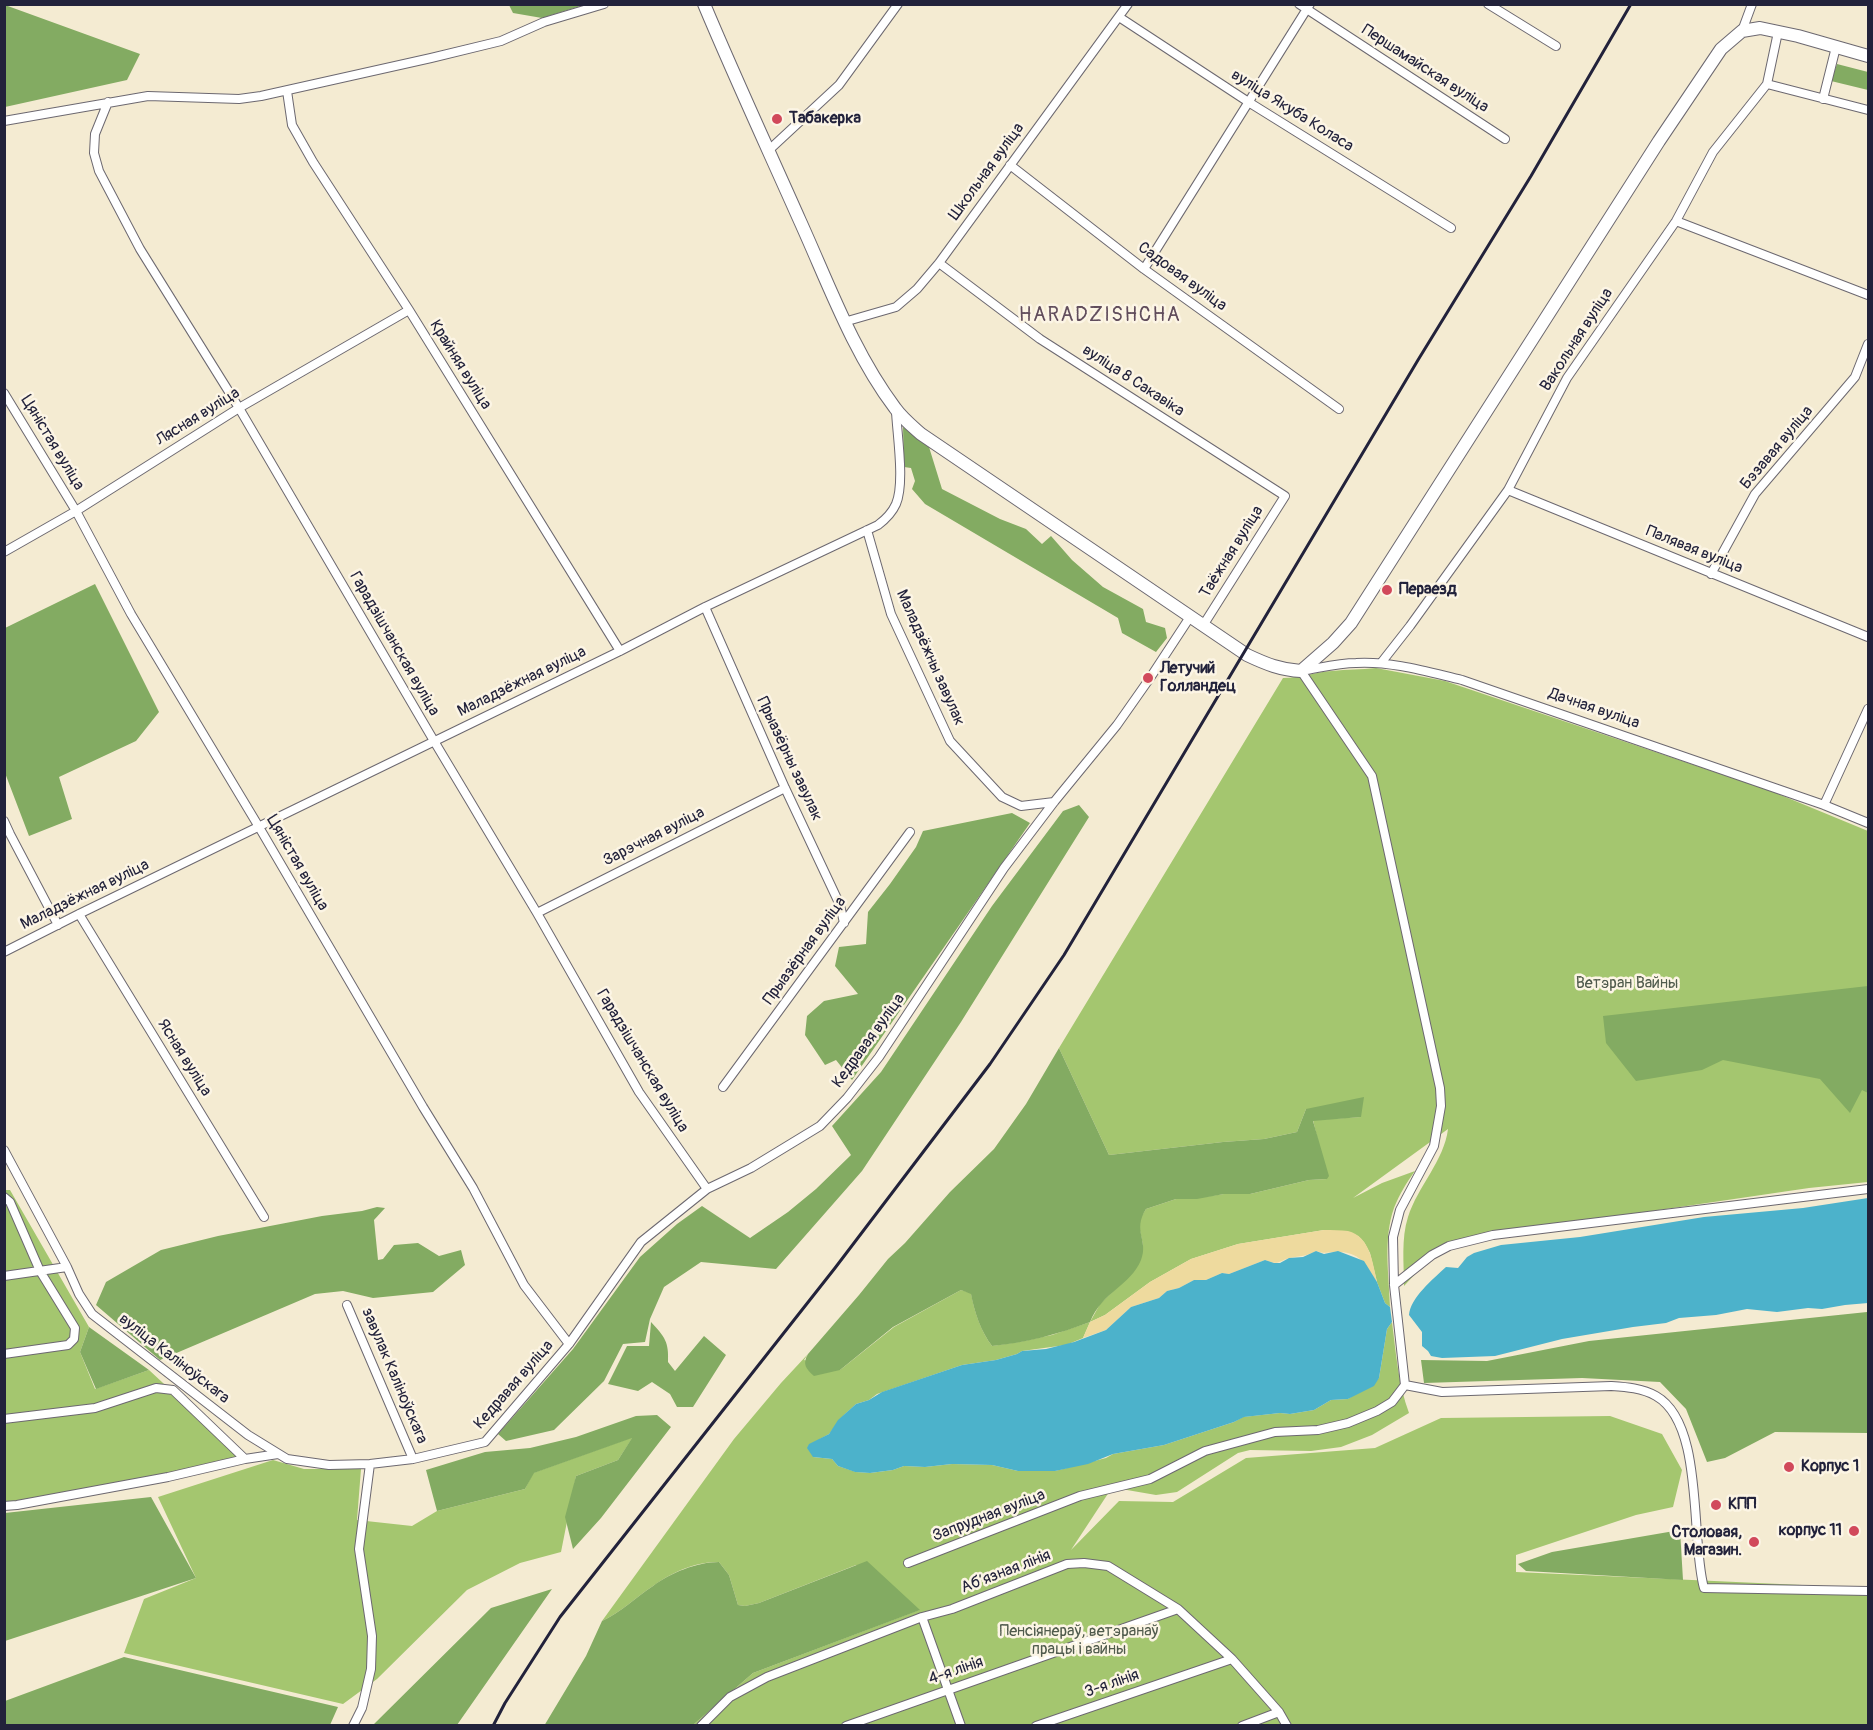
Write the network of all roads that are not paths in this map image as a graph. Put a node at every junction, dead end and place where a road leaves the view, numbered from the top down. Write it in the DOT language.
graph roads {
  1 [pos="604,4"];
  2 [pos="704,4"];
  3 [pos="898,4"];
  4 [pos="1128,4"];
  5 [pos="1299,4"];
  6 [pos="1488,4"];
  7 [pos="1752,4"];
  8 [pos="1309,7"];
  9 [pos="1119,17"];
  10 [pos="1742,31"];
  11 [pos="1778,32"];
  12 [pos="1556,46"];
  13 [pos="1836,47"];
  14 [pos="1869,56"];
  15 [pos="1767,84"];
  16 [pos="287,91"];
  17 [pos="1823,99"];
  18 [pos="108,102"];
  19 [pos="1250,103"];
  20 [pos="1869,111"];
  21 [pos="4,121"];
  22 [pos="1505,140"];
  23 [pos="769,150"];
  24 [pos="1010,165"];
  25 [pos="1676,221"];
  26 [pos="1451,228"];
  27 [pos="939,263"];
  28 [pos="1144,269"];
  29 [pos="1869,295"];
  30 [pos="409,310"];
  31 [pos="844,322"];
  32 [pos="1869,344"];
  33 [pos="4,393"];
  34 [pos="239,408"];
  35 [pos="1339,409"];
  36 [pos="896,410"];
  37 [pos="1508,490"];
  38 [pos="1285,496"];
  39 [pos="76,511"];
  40 [pos="867,530"];
  41 [pos="4,552"];
  42 [pos="1710,574"];
  43 [pos="705,607"];
  44 [pos="1190,617"];
  45 [pos="1203,624"];
  46 [pos="1869,638"];
  47 [pos="620,651"];
  48 [pos="1381,663"];
  49 [pos="1301,671"];
  50 [pos="1869,709"];
  51 [pos="434,741"];
  52 [pos="785,788"];
  53 [pos="1054,802"];
  54 [pos="1824,805"];
  55 [pos="4,821"];
  56 [pos="1869,823"];
  57 [pos="259,827"];
  58 [pos="910,832"];
  59 [pos="537,913"];
  60 [pos="79,914"];
  61 [pos="844,923"];
  62 [pos="58,925"];
  63 [pos="4,952"];
  64 [pos="723,1087"];
  65 [pos="4,1150"];
  66 [pos="707,1189"];
  67 [pos="1869,1189"];
  68 [pos="4,1197"];
  69 [pos="264,1217"];
  70 [pos="67,1267"];
  71 [pos="40,1271"];
  72 [pos="4,1276"];
  73 [pos="1394,1285"];
  74 [pos="347,1305"];
  75 [pos="569,1344"];
  76 [pos="4,1354"];
  77 [pos="1405,1386"];
  78 [pos="4,1419"];
  79 [pos="278,1454"];
  80 [pos="245,1459"];
  81 [pos="413,1459"];
  82 [pos="370,1464"];
  83 [pos="4,1506"];
  84 [pos="908,1563"];
  85 [pos="1869,1591"];
  86 [pos="1178,1609"];
  87 [pos="922,1617"];
  88 [pos="1232,1659"];
  89 [pos="950,1690"];
  90 [pos="1279,1712"];
  91 [pos="353,1725"];
  92 [pos="701,1725"];
  93 [pos="846,1725"];
  94 [pos="961,1725"];
  95 [pos="1036,1725"];
  96 [pos="1242,1725"];
  97 [pos="1287,1725"];
  1 -- 16 [label="street"];
  2 -- 23 [label="main road"];
  3 -- 23 [label="street"];
  4 -- 9 [label="street, Школьная вуліца"];
  5 -- 8 [label="street, Першамайская вуліца"];
  6 -- 12 [label="street"];
  7 -- 10 [label="street"];
  8 -- 19 [label="street"];
  8 -- 22 [label="street, Першамайская вуліца"];
  9 -- 19 [label="street, вуліца Якуба Коласа"];
  9 -- 24 [label="street, Школьная вуліца"];
  10 -- 11 [label="main road"];
  10 -- 49 [label="main road"];
  11 -- 13 [label="main road"];
  11 -- 15 [label="street"];
  13 -- 14 [label="main road"];
  13 -- 17 [label="street"];
  15 -- 17 [label="street"];
  15 -- 25 [label="street, Вакольная вуліца"];
  16 -- 18 [label="street"];
  16 -- 30 [label="street, Крайняя вуліца"];
  17 -- 20 [label="street"];
  18 -- 21 [label="street"];
  18 -- 34 [label="street, Гарадзішчанская вуліца"];
  19 -- 26 [label="street, вуліца Якуба Коласа"];
  19 -- 28 [label="street"];
  23 -- 31 [label="main road"];
  24 -- 27 [label="street, Школьная вуліца"];
  24 -- 28 [label="street, Садовая вуліца"];
  25 -- 29 [label="street"];
  25 -- 37 [label="street, Вакольная вуліца"];
  27 -- 31 [label="street, Школьная вуліца"];
  27 -- 38 [label="street, вуліца 8 Сакавіка"];
  28 -- 35 [label="street, Садовая вуліца"];
  30 -- 34 [label="street, Лясная вуліца"];
  30 -- 47 [label="street, Крайняя вуліца"];
  31 -- 36 [label="main road"];
  32 -- 42 [label="street, Бэзавая вуліца"];
  33 -- 39 [label="street, Цяністая вуліца"];
  34 -- 39 [label="street, Лясная вуліца"];
  34 -- 51 [label="street, Гарадзішчанская вуліца"];
  36 -- 40 [label="street, Маладзёжная вуліца"];
  36 -- 44 [label="main road"];
  37 -- 42 [label="street, Палявая вуліца"];
  37 -- 48 [label="street, Вакольная вуліца"];
  38 -- 45 [label="street, Таёжная вуліца"];
  39 -- 41 [label="street, Лясная вуліца"];
  39 -- 57 [label="street, Цяністая вуліца"];
  40 -- 43 [label="street, Маладзёжная вуліца"];
  40 -- 53 [label="street, Маладзёжны завулак"];
  42 -- 46 [label="street, Палявая вуліца"];
  43 -- 47 [label="street, Маладзёжная вуліца"];
  43 -- 52 [label="street, Прыазёрны завулак"];
  44 -- 45 [label="main road"];
  44 -- 53 [label="street, Кедравая вуліца"];
  45 -- 49 [label="main road"];
  47 -- 51 [label="street, Маладзёжная вуліца"];
  48 -- 49 [label="street, Дачная вуліца"];
  48 -- 54 [label="street, Дачная вуліца"];
  49 -- 73 [label="street"];
  50 -- 54 [label="street"];
  51 -- 57 [label="street, Маладзёжная вуліца"];
  51 -- 59 [label="street, Гарадзішчанская вуліца"];
  52 -- 59 [label="street, Зарэчная вуліца"];
  52 -- 61 [label="street, Прыазёрны завулак"];
  53 -- 66 [label="street, Кедравая вуліца"];
  54 -- 56 [label="street, Дачная вуліца"];
  55 -- 62 [label="street"];
  57 -- 60 [label="street, Маладзёжная вуліца"];
  57 -- 75 [label="street, Цяністая вуліца"];
  58 -- 61 [label="street, Прыазёрная вуліца"];
  59 -- 66 [label="street, Гарадзішчанская вуліца"];
  60 -- 62 [label="street, Маладзёжная вуліца"];
  60 -- 69 [label="street, Ясная вуліца"];
  61 -- 64 [label="street, Прыазёрная вуліца"];
  62 -- 63 [label="street, Маладзёжная вуліца"];
  65 -- 70 [label="street, вуліца Каліноўскага"];
  66 -- 75 [label="street, Кедравая вуліца"];
  67 -- 73 [label="street"];
  68 -- 71 [label="street"];
  70 -- 71 [label="street"];
  70 -- 79 [label="street, вуліца Каліноўскага"];
  71 -- 72 [label="street"];
  71 -- 76 [label="street"];
  73 -- 77 [label="street"];
  74 -- 81 [label="street, завулак Каліноўскага"];
  75 -- 81 [label="street, Кедравая вуліца"];
  77 -- 84 [label="street, Запрудная вуліца"];
  77 -- 85 [label="street"];
  78 -- 80 [label="street"];
  79 -- 80 [label="street"];
  79 -- 82 [label="street, вуліца Каліноўскага"];
  80 -- 83 [label="street"];
  81 -- 82 [label="street, вуліца Каліноўскага"];
  82 -- 91 [label="street"];
  86 -- 87 [label="street, Абʼязная лінія"];
  86 -- 88 [label="street, Абʼязная лінія"];
  86 -- 89 [label="street, 4-я лінія"];
  87 -- 89 [label="street"];
  87 -- 92 [label="street, Абʼязная лінія"];
  88 -- 90 [label="street, Абʼязная лінія"];
  88 -- 95 [label="street, 3-я лінія"];
  89 -- 93 [label="street, 4-я лінія"];
  89 -- 94 [label="street"];
  90 -- 96 [label="street"];
  90 -- 97 [label="street, Абʼязная лінія"];
}
